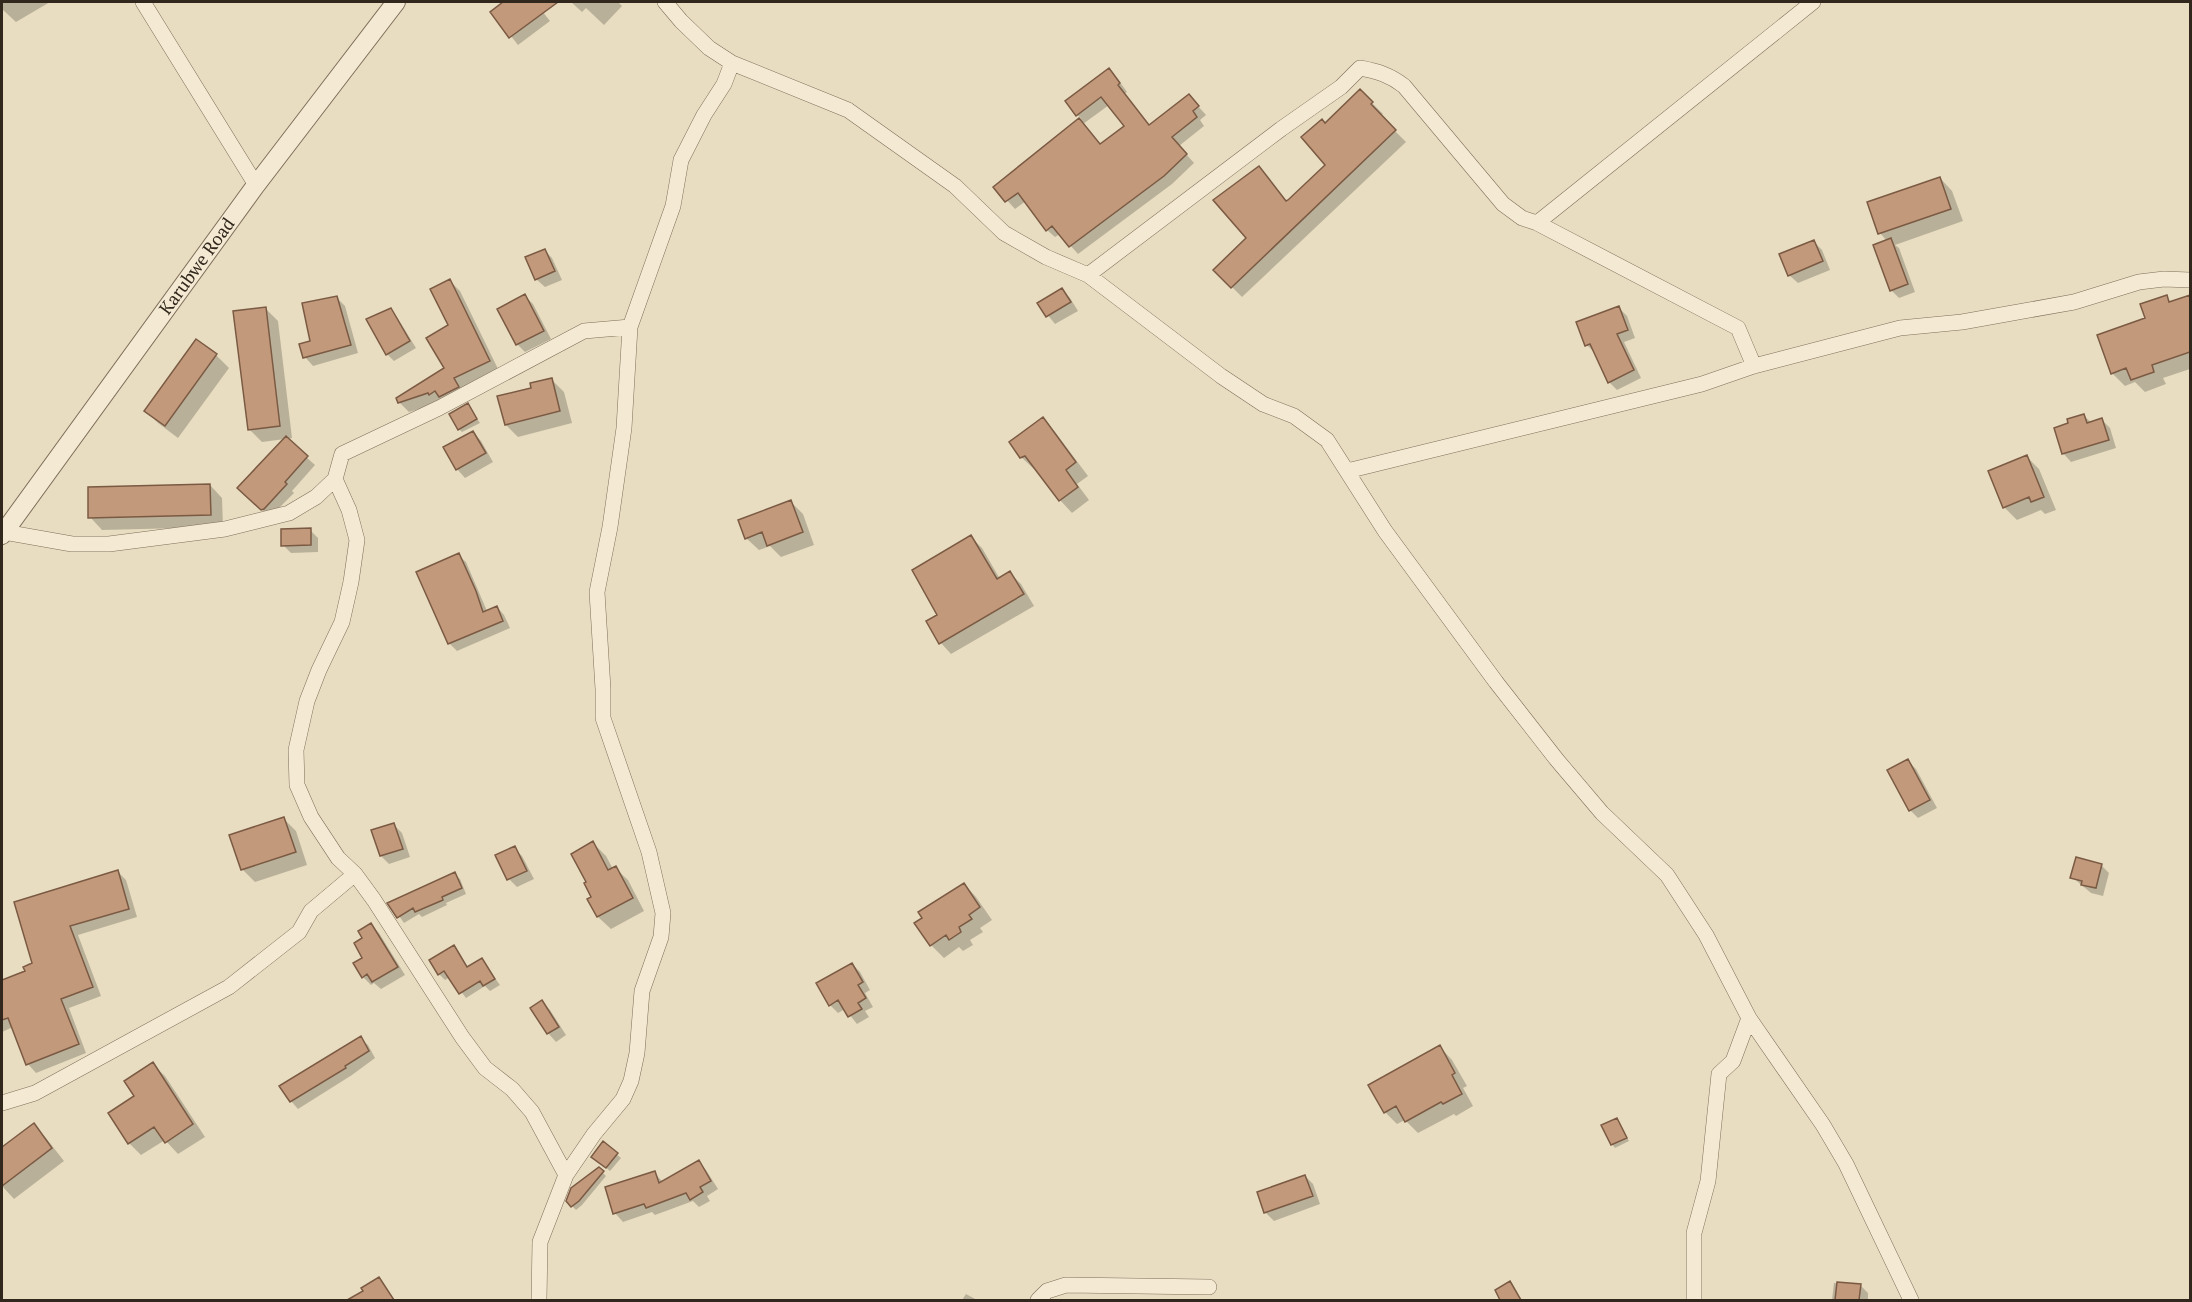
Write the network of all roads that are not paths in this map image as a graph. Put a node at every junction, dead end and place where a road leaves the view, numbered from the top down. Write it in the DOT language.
graph roads {
  1 [pos="142,2"];
  2 [pos="396,2"];
  3 [pos="665,2"];
  4 [pos="1813,2"];
  5 [pos="732,63"];
  6 [pos="256,185"];
  7 [pos="1537,223"];
  8 [pos="1088,275"];
  9 [pos="2190,280"];
  10 [pos="630,327"];
  11 [pos="1754,366"];
  12 [pos="1347,471"];
  13 [pos="335,479"];
  14 [pos="3,533"];
  15 [pos="355,874"];
  16 [pos="1749,1018"];
  17 [pos="2,1103"];
  18 [pos="566,1175"];
  19 [pos="1209,1287"];
  20 [pos="539,1300"];
  21 [pos="1038,1300"];
  22 [pos="1694,1300"];
  23 [pos="1911,1300"];
  1 -- 6 [label="street"];
  2 -- 6 [label="street, Karubwe Road"];
  3 -- 5 [label="street"];
  4 -- 7 [label="street"];
  5 -- 8 [label="street"];
  5 -- 10 [label="street"];
  6 -- 14 [label="street, Karubwe Road"];
  7 -- 8 [label="street"];
  7 -- 11 [label="street"];
  8 -- 12 [label="street"];
  9 -- 11 [label="street"];
  10 -- 13 [label="street"];
  10 -- 18 [label="street"];
  11 -- 12 [label="street"];
  12 -- 16 [label="street"];
  13 -- 14 [label="street"];
  13 -- 15 [label="street"];
  15 -- 17 [label="street"];
  15 -- 18 [label="street"];
  16 -- 22 [label="street"];
  16 -- 23 [label="street"];
  18 -- 20 [label="street"];
  19 -- 21 [label="street"];
}
